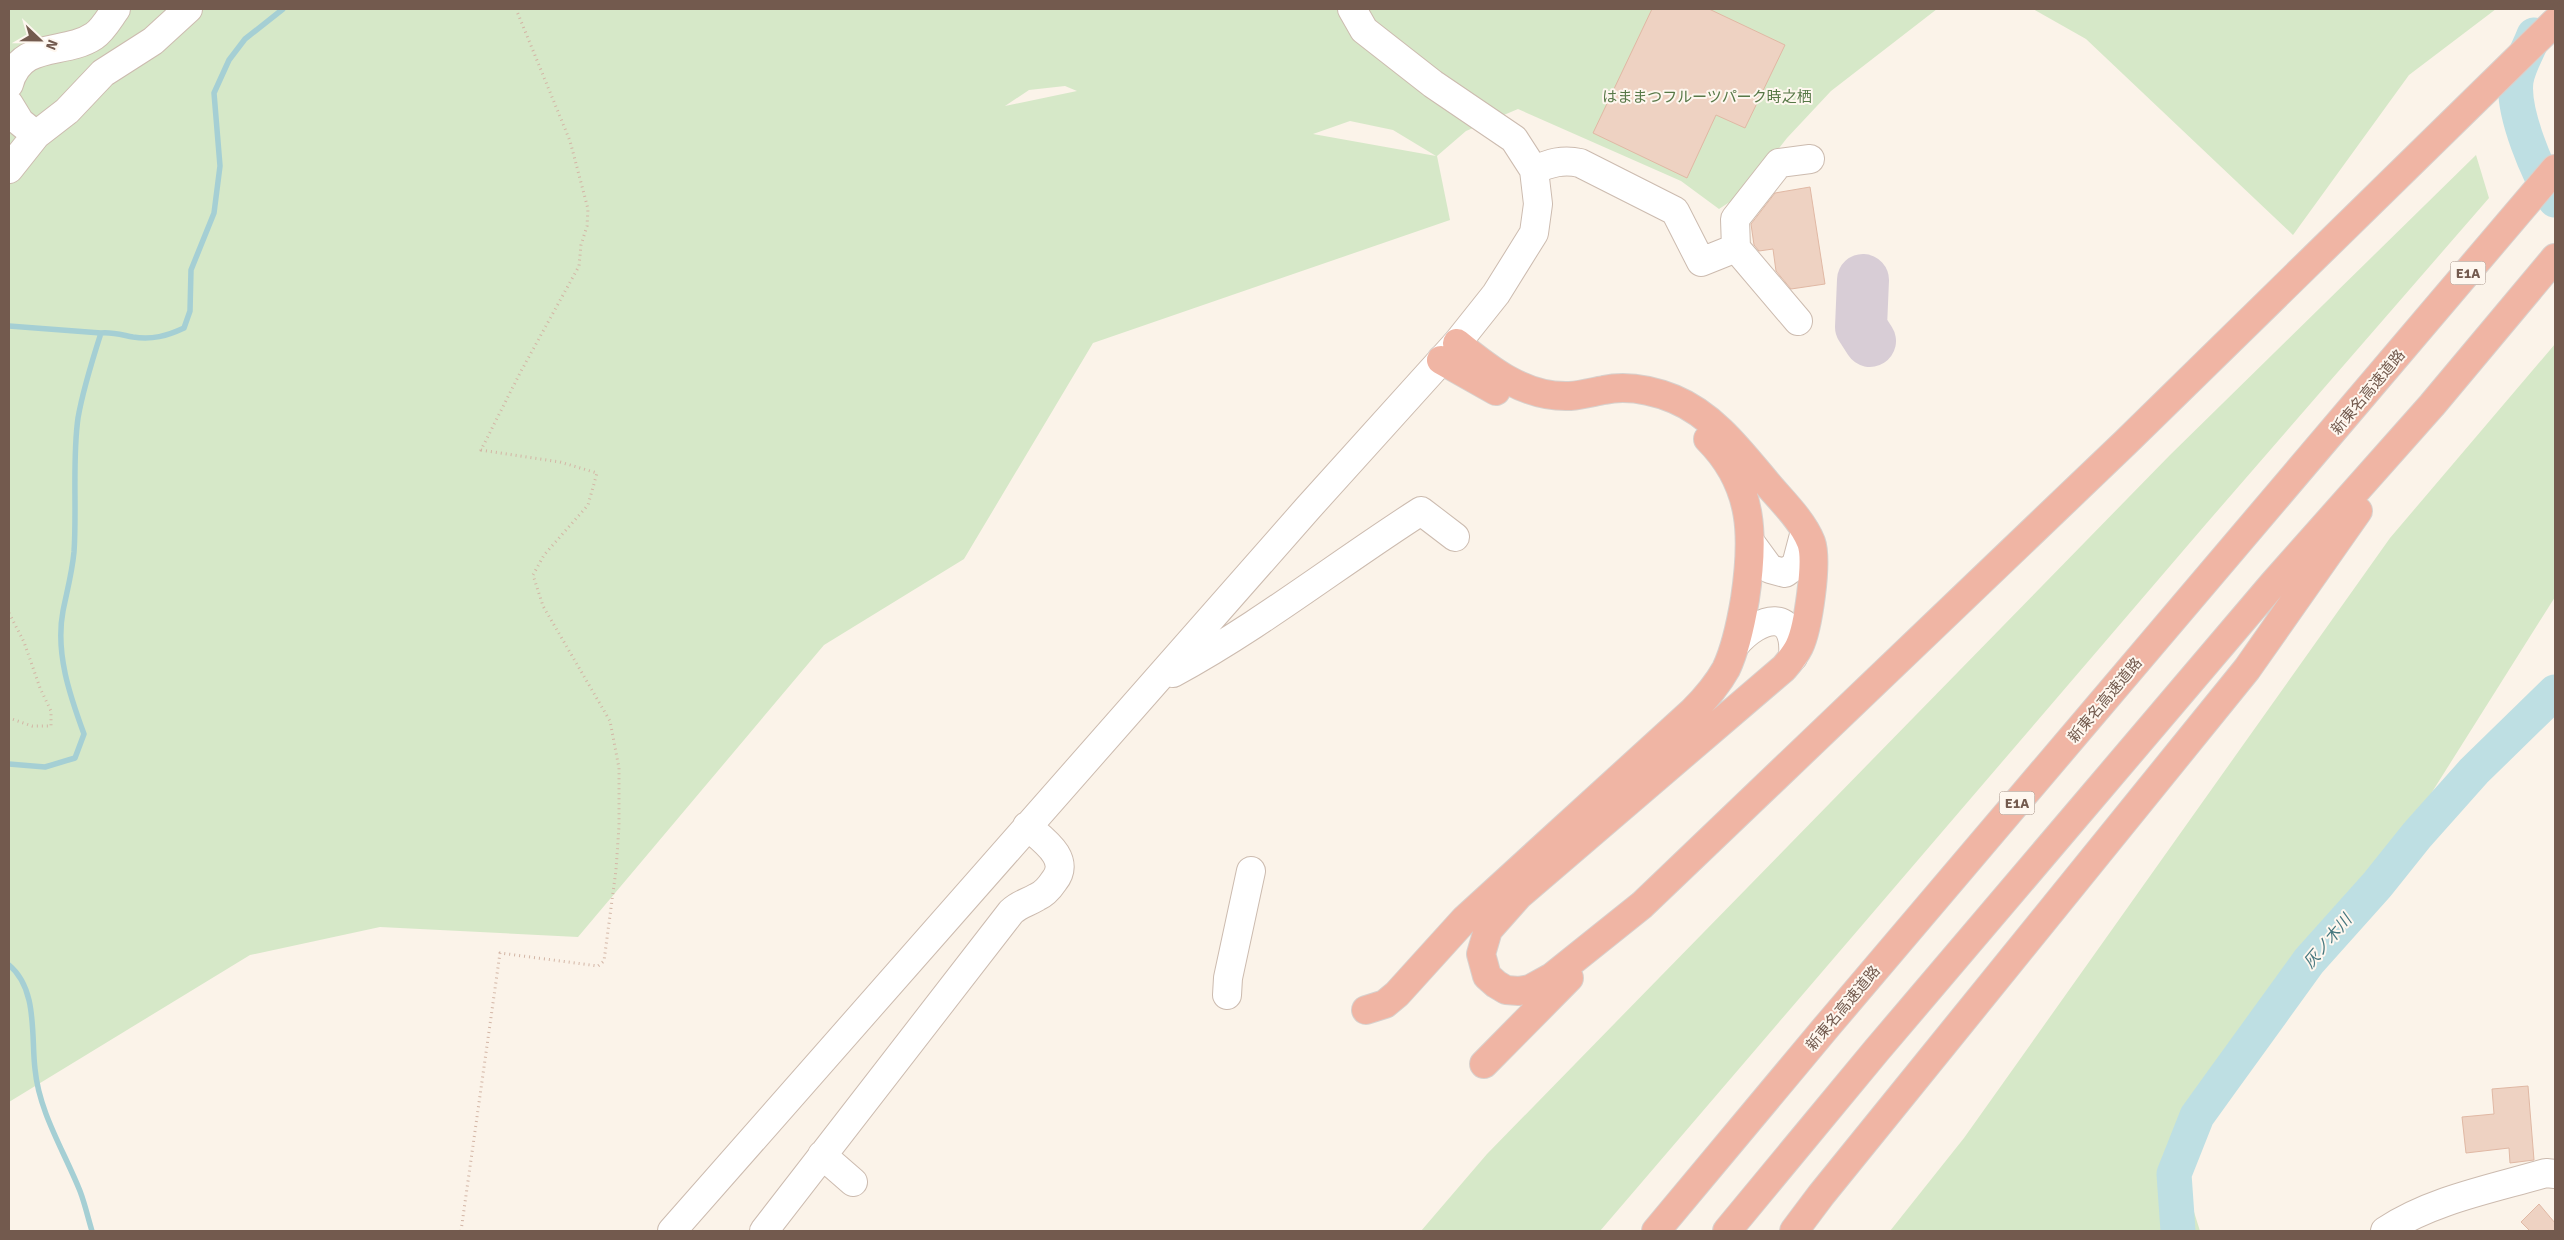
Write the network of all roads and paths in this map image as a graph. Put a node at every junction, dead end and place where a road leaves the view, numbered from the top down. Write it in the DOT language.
graph roads {
  1 [pos="116,9"];
  2 [pos="188,9"];
  3 [pos="516,9"];
  4 [pos="1352,9"];
  5 [pos="2555,22"];
  6 [pos="9,84"];
  7 [pos="9,104"];
  8 [pos="36,135"];
  9 [pos="1810,159"];
  10 [pos="9,169"];
  11 [pos="2555,169"];
  12 [pos="1534,170"];
  13 [pos="1736,248"];
  14 [pos="2555,258"];
  15 [pos="1798,321"];
  16 [pos="1449,351"];
  17 [pos="2432,406"];
  18 [pos="1805,531"];
  19 [pos="1455,537"];
  20 [pos="1751,543"];
  21 [pos="9,613"];
  22 [pos="1736,644"];
  23 [pos="1793,657"];
  24 [pos="1157,682"];
  25 [pos="9,718"];
  26 [pos="1028,826"];
  27 [pos="1250,871"];
  28 [pos="1642,905"];
  29 [pos="1227,995"];
  30 [pos="1366,1010"];
  31 [pos="1484,1064"];
  32 [pos="822,1155"];
  33 [pos="2555,1174"];
  34 [pos="853,1182"];
  35 [pos="461,1231"];
  36 [pos="672,1231"];
  37 [pos="764,1231"];
  38 [pos="1656,1231"];
  39 [pos="1727,1231"];
  40 [pos="1794,1231"];
  41 [pos="2385,1231"];
  1 -- 6 [label="street"];
  2 -- 8 [label="street"];
  3 -- 35 [label="path"];
  4 -- 12 [label="street"];
  5 -- 28 [label="highway"];
  7 -- 8 [label="street"];
  8 -- 10 [label="street"];
  9 -- 13 [label="street"];
  11 -- 38 [label="highway, 新東名高速道路 / E1A"];
  12 -- 13 [label="street"];
  12 -- 16 [label="street"];
  13 -- 15 [label="street"];
  14 -- 17 [label="highway"];
  16 -- 18 [label="highway"];
  16 -- 20 [label="highway"];
  16 -- 24 [label="street"];
  17 -- 39 [label="highway"];
  17 -- 40 [label="highway"];
  18 -- 20 [label="street"];
  18 -- 23 [label="highway"];
  19 -- 24 [label="street"];
  20 -- 22 [label="highway"];
  21 -- 25 [label="path"];
  22 -- 23 [label="street"];
  22 -- 30 [label="highway"];
  23 -- 28 [label="highway"];
  24 -- 26 [label="street"];
  26 -- 32 [label="street"];
  26 -- 36 [label="street"];
  27 -- 29 [label="street"];
  28 -- 31 [label="highway"];
  32 -- 34 [label="street"];
  32 -- 37 [label="street"];
  33 -- 41 [label="street"];
}
